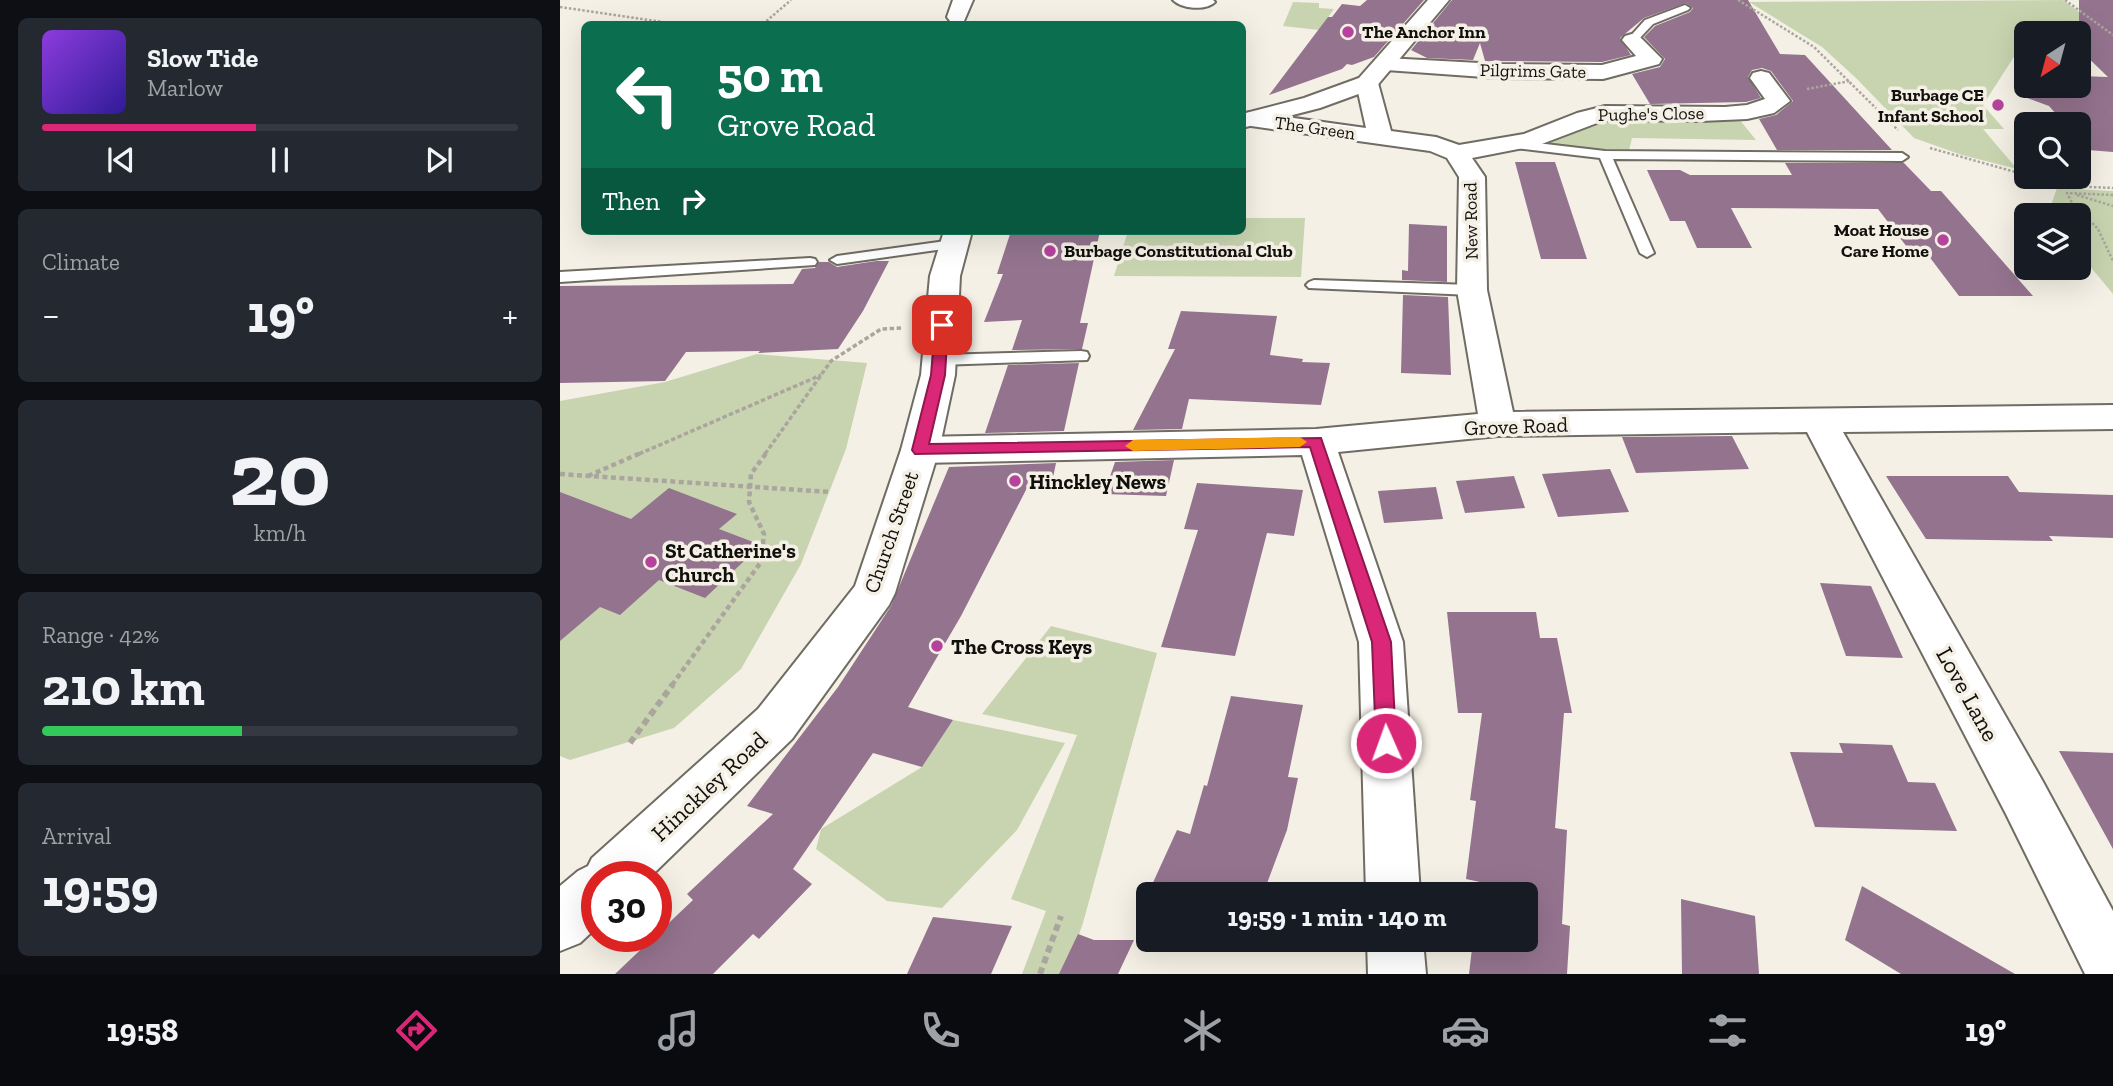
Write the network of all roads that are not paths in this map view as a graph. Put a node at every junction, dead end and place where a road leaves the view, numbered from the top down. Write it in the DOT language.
graph roads {
  1 [pos="1183,0"];
  2 [pos="1439,0"];
  3 [pos="1205,2"];
  4 [pos="1685,8"];
  5 [pos="1632,40"];
  6 [pos="1376,74"];
  7 [pos="1768,87"];
  8 [pos="1247,120"];
  9 [pos="1380,137"];
  10 [pos="1511,144"];
  11 [pos="1456,153"];
  12 [pos="1605,155"];
  13 [pos="1902,157"];
  14 [pos="956,237"];
  15 [pos="1647,253"];
  16 [pos="837,260"];
  17 [pos="810,262"];
  18 [pos="560,277"];
  19 [pos="1314,285"];
  20 [pos="1472,290"];
  21 [pos="940,342"];
  22 [pos="1081,356"];
  23 [pos="2113,417"];
  24 [pos="1819,422"];
  25 [pos="1498,424"];
  26 [pos="1316,442"];
  27 [pos="920,450"];
  28 [pos="775,724"];
  29 [pos="628,861"];
  30 [pos="1392,882"];
  31 [pos="581,904"];
  32 [pos="560,923"];
  33 [pos="1396,952"];
  34 [pos="2113,969"];
  35 [pos="1397,974"];
  1 -- 3 [label="street"];
  2 -- 6 [label="street"];
  4 -- 5 [label="lane"];
  5 -- 6 [label="street, Pilgrims Gate"];
  6 -- 8 [label="street"];
  6 -- 9 [label="street"];
  7 -- 10 [label="street, Pughe's Close"];
  8 -- 9 [label="street, The Green"];
  9 -- 11 [label="street, New Road"];
  10 -- 11 [label="street, Pughe's Close"];
  10 -- 12 [label="lane"];
  11 -- 20 [label="street, New Road"];
  12 -- 13 [label="lane"];
  12 -- 15 [label="lane"];
  14 -- 16 [label="lane"];
  14 -- 21 [label="street, Church Street"];
  17 -- 18 [label="lane"];
  19 -- 20 [label="lane"];
  20 -- 25 [label="street, New Road"];
  21 -- 22 [label="lane"];
  21 -- 27 [label="street, Church Street"];
  23 -- 24 [label="street, Grove Road"];
  24 -- 25 [label="street, Grove Road"];
  24 -- 34 [label="street, Love Lane"];
  25 -- 26 [label="street, Grove Road"];
  26 -- 27 [label="street, Grove Road"];
  26 -- 30 [label="street"];
  27 -- 28 [label="street, Church Street"];
  28 -- 29 [label="street, Hinckley Road"];
  31 -- 32 [label="street"];
  33 -- 35 [label="street"];
}
